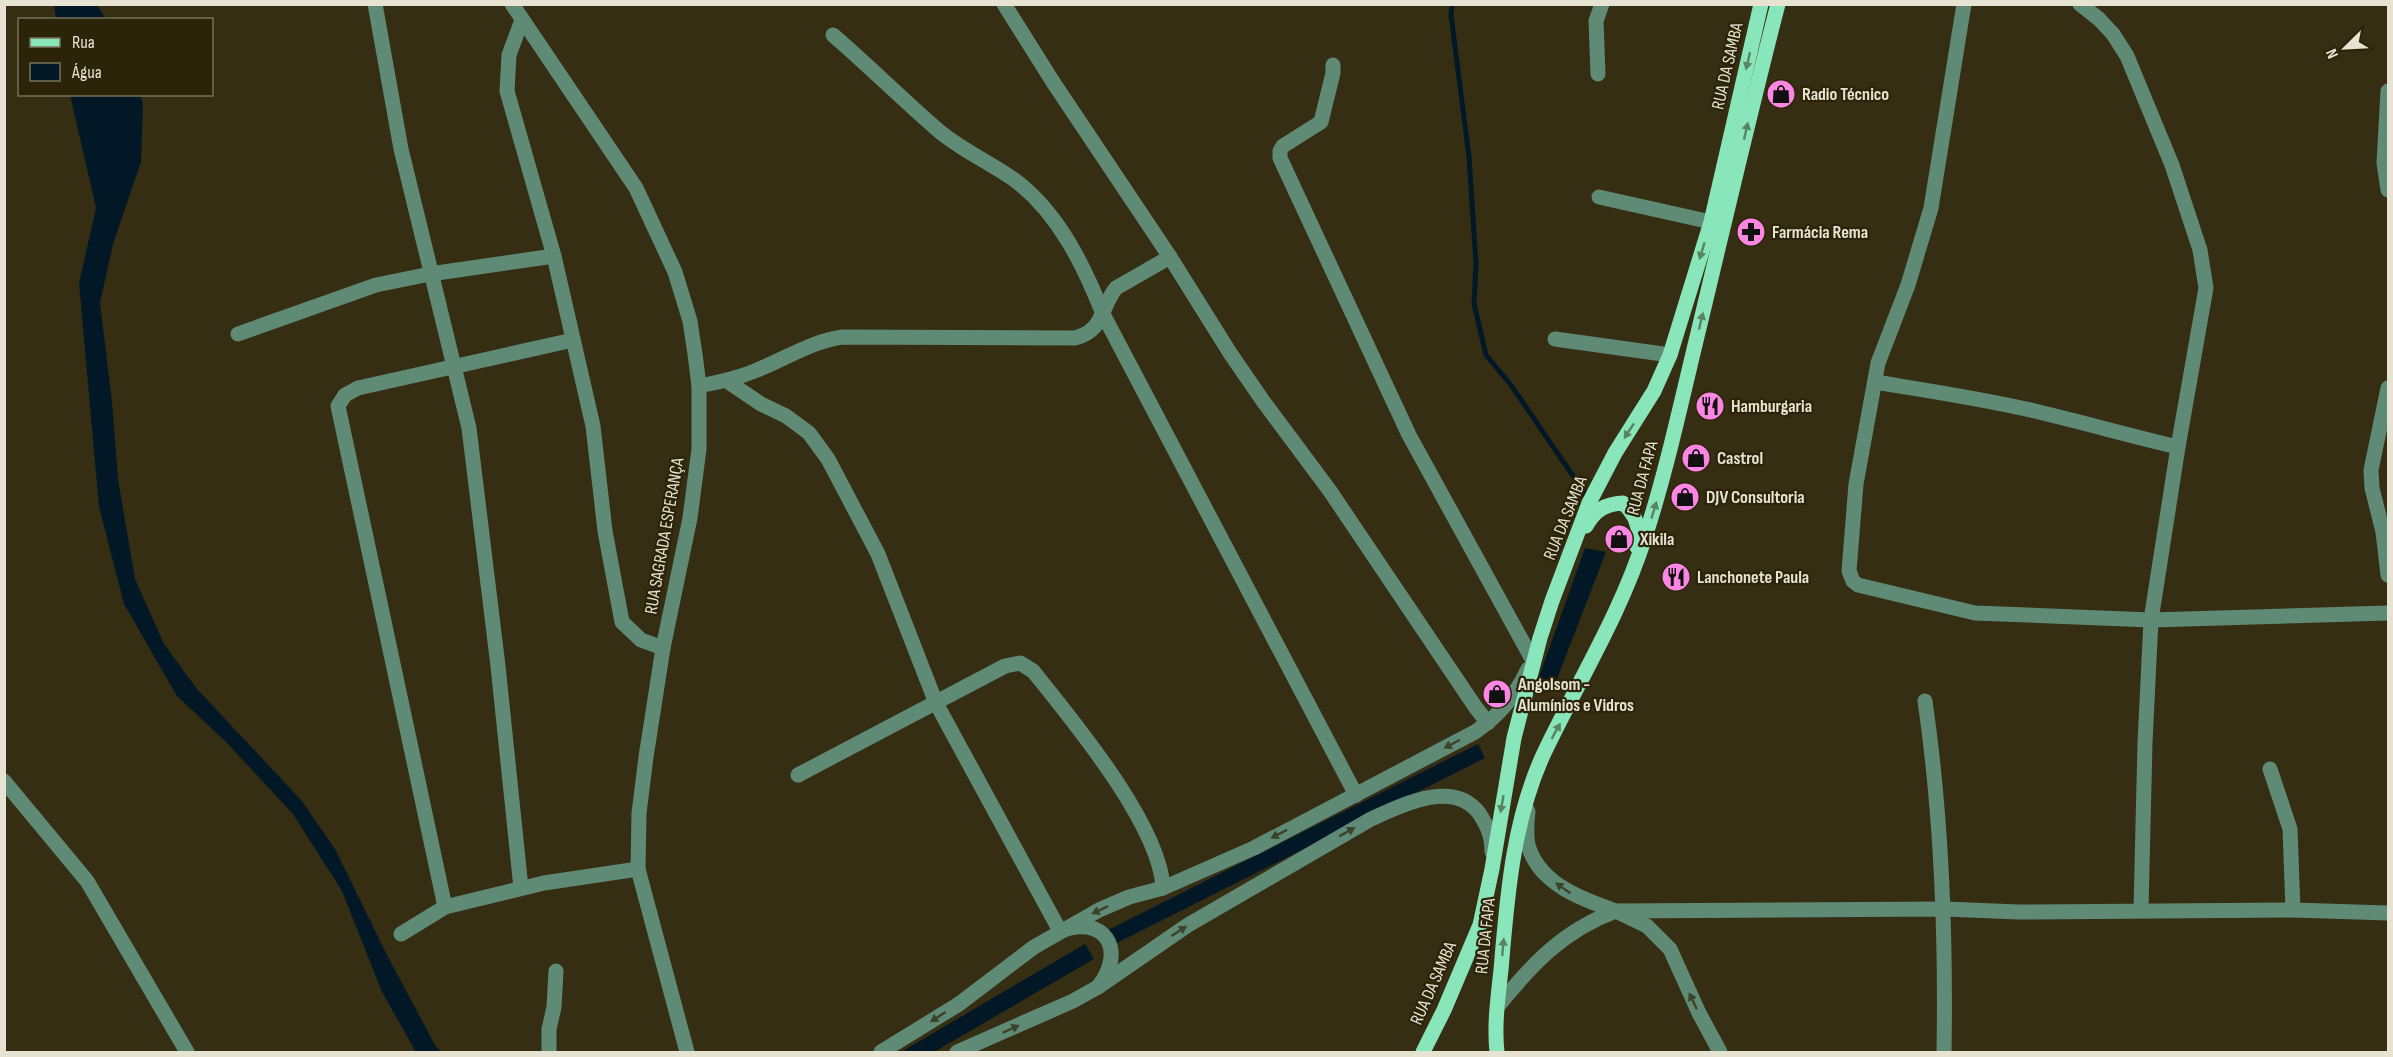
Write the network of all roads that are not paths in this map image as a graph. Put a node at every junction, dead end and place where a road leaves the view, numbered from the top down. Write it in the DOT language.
graph roads {
  1 [pos="375,4"];
  2 [pos="512,4"];
  3 [pos="1004,4"];
  4 [pos="1602,4"];
  5 [pos="1761,4"];
  6 [pos="1778,4"];
  7 [pos="1964,4"];
  8 [pos="2080,4"];
  9 [pos="522,20"];
  10 [pos="833,35"];
  11 [pos="1333,65"];
  12 [pos="1598,74"];
  13 [pos="2388,91"];
  14 [pos="2388,190"];
  15 [pos="1599,196"];
  16 [pos="1711,222"];
  17 [pos="554,256"];
  18 [pos="1170,257"];
  19 [pos="430,274"];
  20 [pos="1103,314"];
  21 [pos="238,334"];
  22 [pos="1555,339"];
  23 [pos="573,340"];
  24 [pos="1670,355"];
  25 [pos="452,367"];
  26 [pos="727,381"];
  27 [pos="1875,382"];
  28 [pos="699,386"];
  29 [pos="2388,388"];
  30 [pos="2178,447"];
  31 [pos="1567,566"];
  32 [pos="2388,575"];
  33 [pos="1628,585"];
  34 [pos="2388,612"];
  35 [pos="2151,620"];
  36 [pos="1540,638"];
  37 [pos="663,648"];
  38 [pos="1532,659"];
  39 [pos="1925,701"];
  40 [pos="936,703"];
  41 [pos="1488,723"];
  42 [pos="2270,769"];
  43 [pos="798,775"];
  44 [pos="4,781"];
  45 [pos="1533,785"];
  46 [pos="1356,795"];
  47 [pos="638,869"];
  48 [pos="1492,869"];
  49 [pos="521,888"];
  50 [pos="1163,888"];
  51 [pos="445,907"];
  52 [pos="1944,909"];
  53 [pos="2141,910"];
  54 [pos="2293,910"];
  55 [pos="1616,911"];
  56 [pos="2388,913"];
  57 [pos="1060,931"];
  58 [pos="401,934"];
  59 [pos="556,971"];
  60 [pos="1098,987"];
  61 [pos="1498,1006"];
  62 [pos="1444,1010"];
  63 [pos="187,1053"];
  64 [pos="549,1053"];
  65 [pos="687,1053"];
  66 [pos="881,1053"];
  67 [pos="957,1053"];
  68 [pos="1423,1053"];
  69 [pos="1429,1053"];
  70 [pos="1487,1053"];
  71 [pos="1497,1053"];
  72 [pos="1720,1053"];
  73 [pos="1944,1053"];
  1 -- 19 [label="street"];
  2 -- 9 [label="street, RUA SAGRADA ESPERANÇA"];
  3 -- 18 [label="street"];
  4 -- 12 [label="street"];
  5 -- 16 [label="main road, RUA DA SAMBA, one-way"];
  33 -- 6 [label="main road, RUA DA FAPA, one-way"];
  7 -- 27 [label="street"];
  8 -- 30 [label="street"];
  9 -- 17 [label="street"];
  9 -- 28 [label="street, RUA SAGRADA ESPERANÇA"];
  10 -- 20 [label="street"];
  11 -- 38 [label="street"];
  13 -- 14 [label="street"];
  15 -- 16 [label="street"];
  16 -- 24 [label="main road, RUA DA SAMBA, one-way"];
  17 -- 19 [label="street"];
  17 -- 23 [label="street"];
  18 -- 20 [label="street"];
  18 -- 41 [label="street"];
  19 -- 21 [label="street"];
  19 -- 25 [label="street"];
  20 -- 26 [label="street"];
  20 -- 46 [label="street"];
  22 -- 24 [label="street"];
  23 -- 25 [label="street"];
  23 -- 37 [label="street"];
  24 -- 31 [label="main road, RUA DA SAMBA, one-way"];
  25 -- 49 [label="street"];
  25 -- 51 [label="street"];
  26 -- 28 [label="street"];
  26 -- 40 [label="street"];
  27 -- 30 [label="street"];
  27 -- 35 [label="street"];
  28 -- 37 [label="street, RUA SAGRADA ESPERANÇA"];
  29 -- 32 [label="street"];
  30 -- 35 [label="street"];
  31 -- 33 [label="main road"];
  31 -- 36 [label="main road, RUA DA SAMBA"];
  45 -- 33 [label="main road, RUA DA FAPA, one-way"];
  34 -- 35 [label="street"];
  35 -- 53 [label="street"];
  36 -- 38 [label="street"];
  36 -- 48 [label="main road, RUA DA SAMBA, one-way"];
  37 -- 47 [label="street, RUA SAGRADA ESPERANÇA"];
  38 -- 41 [label="street"];
  39 -- 52 [label="street"];
  40 -- 43 [label="street"];
  40 -- 50 [label="street"];
  40 -- 57 [label="street"];
  41 -- 46 [label="street, one-way"];
  42 -- 54 [label="street"];
  44 -- 63 [label="street"];
  55 -- 45 [label="street, one-way"];
  61 -- 45 [label="main road, RUA DA FAPA, one-way"];
  46 -- 50 [label="street, one-way"];
  47 -- 49 [label="street"];
  47 -- 65 [label="street, RUA SAGRADA ESPERANÇA"];
  60 -- 48 [label="street, one-way"];
  48 -- 62 [label="main road, RUA DA SAMBA"];
  49 -- 51 [label="street"];
  50 -- 57 [label="street, one-way"];
  51 -- 58 [label="street"];
  52 -- 53 [label="street"];
  52 -- 55 [label="street"];
  52 -- 73 [label="street"];
  53 -- 54 [label="street"];
  54 -- 56 [label="street"];
  55 -- 61 [label="street"];
  72 -- 55 [label="street, one-way"];
  57 -- 60 [label="street"];
  57 -- 66 [label="street, one-way"];
  59 -- 64 [label="street"];
  67 -- 60 [label="street, one-way"];
  61 -- 70 [label="main road"];
  61 -- 71 [label="main road, RUA DA FAPA"];
  62 -- 68 [label="main road, RUA DA SAMBA"];
  62 -- 69 [label="main road"];
}
